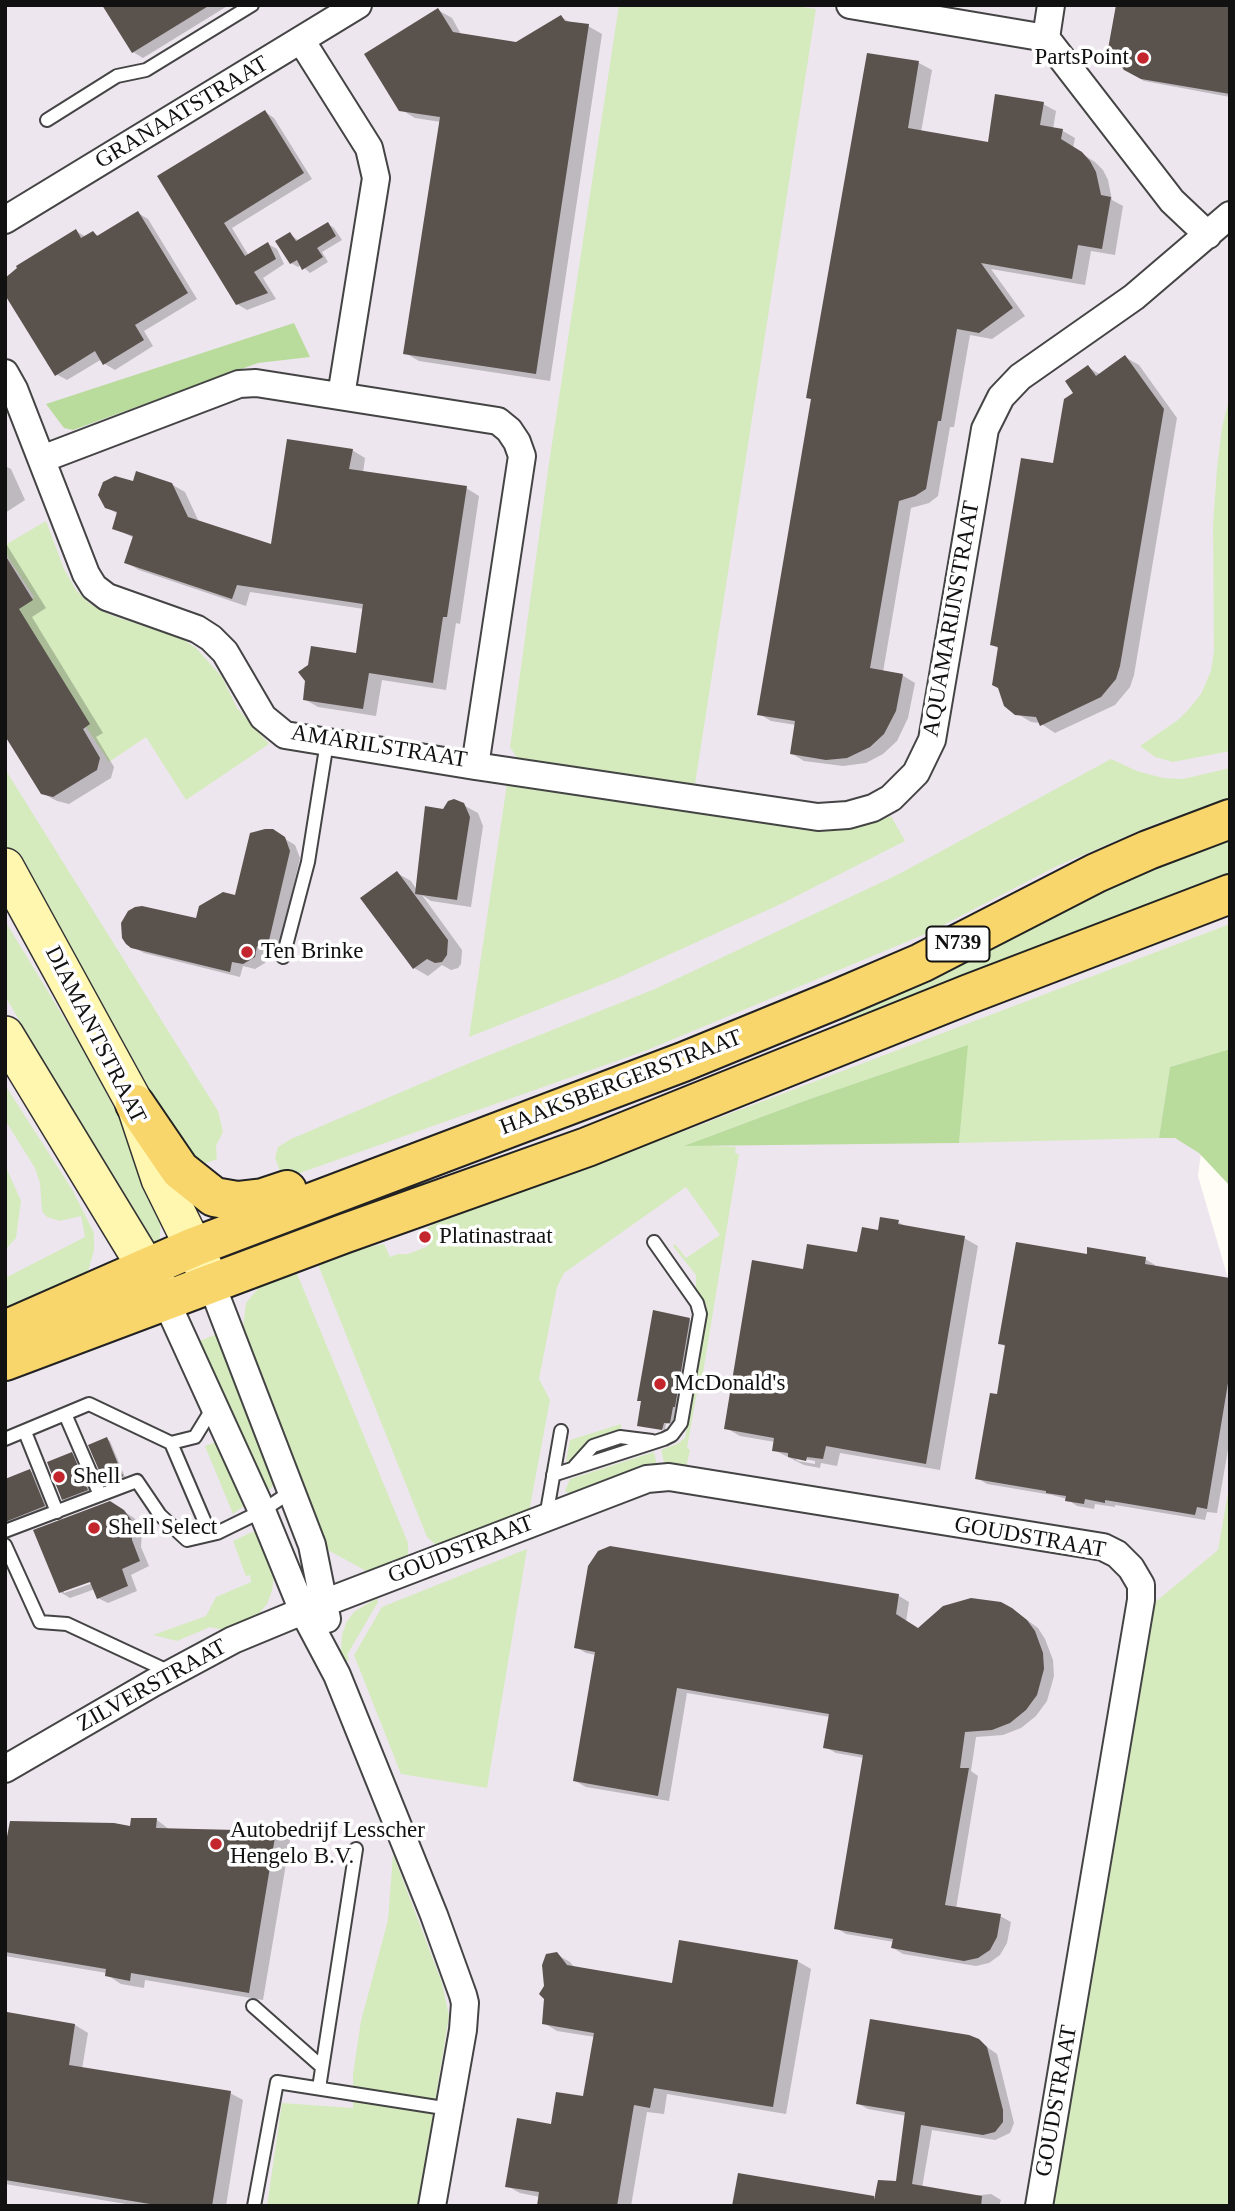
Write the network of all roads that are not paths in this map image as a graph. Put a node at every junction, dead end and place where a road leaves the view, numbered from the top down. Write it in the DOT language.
graph roads {
  1 [pos="252,5"];
  2 [pos="358,5"];
  3 [pos="849,5"];
  4 [pos="1051,5"];
  5 [pos="1046,38"];
  6 [pos="301,40"];
  7 [pos="47,120"];
  8 [pos="1230,215"];
  9 [pos="5,220"];
  10 [pos="1208,235"];
  11 [pos="5,373"];
  12 [pos="341,396"];
  13 [pos="42,459"];
  14 [pos="327,742"];
  15 [pos="475,766"];
  16 [pos="1230,819"];
  17 [pos="5,867"];
  18 [pos="1230,894"];
  19 [pos="283,957"];
  20 [pos="5,1035"];
  21 [pos="135,1104"];
  22 [pos="529,1119"];
  23 [pos="653,1242"];
  24 [pos="194,1247"];
  25 [pos="147,1268"];
  26 [pos="211,1283"];
  27 [pos="166,1301"];
  28 [pos="5,1330"];
  29 [pos="5,1362"];
  30 [pos="214,1405"];
  31 [pos="65,1414"];
  32 [pos="561,1431"];
  33 [pos="25,1432"];
  34 [pos="5,1439"];
  35 [pos="171,1443"];
  36 [pos="553,1475"];
  37 [pos="292,1491"];
  38 [pos="100,1495"];
  39 [pos="262,1511"];
  40 [pos="57,1512"];
  41 [pos="546,1518"];
  42 [pos="5,1531"];
  43 [pos="210,1534"];
  44 [pos="5,1545"];
  45 [pos="314,1607"];
  46 [pos="172,1673"];
  47 [pos="5,1769"];
  48 [pos="356,1849"];
  49 [pos="253,2006"];
  50 [pos="322,2067"];
  51 [pos="318,2088"];
  52 [pos="450,2109"];
  53 [pos="254,2206"];
  54 [pos="432,2206"];
  55 [pos="1039,2206"];
  1 -- 7 [label="lane"];
  2 -- 6 [label="street, GRANAATSTRAAT"];
  3 -- 5 [label="street"];
  4 -- 5 [label="street"];
  5 -- 10 [label="street"];
  6 -- 9 [label="street, GRANAATSTRAAT"];
  6 -- 12 [label="street"];
  8 -- 10 [label="street, AQUAMARIJNSTRAAT"];
  10 -- 15 [label="street, AQUAMARIJNSTRAAT"];
  11 -- 13 [label="street, AMARILSTRAAT"];
  12 -- 13 [label="street, AMARILSTRAAT"];
  12 -- 15 [label="street, AMARILSTRAAT"];
  13 -- 14 [label="street, AMARILSTRAAT"];
  14 -- 15 [label="street, AMARILSTRAAT"];
  14 -- 19 [label="lane"];
  16 -- 22 [label="main road, HAAKSBERGERSTRAAT / N739"];
  17 -- 21 [label="main road, DIAMANTSTRAAT"];
  18 -- 26 [label="main road, HAAKSBERGERSTRAAT / N739"];
  20 -- 25 [label="main road"];
  21 -- 22 [label="main road"];
  21 -- 24 [label="main road, DIAMANTSTRAAT"];
  22 -- 24 [label="main road, HAAKSBERGERSTRAAT"];
  23 -- 36 [label="lane"];
  24 -- 25 [label="main road, HAAKSBERGERSTRAAT"];
  24 -- 26 [label="main road, DIAMANTSTRAAT"];
  25 -- 27 [label="main road"];
  25 -- 28 [label="main road, HAAKSBERGERSTRAAT"];
  26 -- 27 [label="main road, HAAKSBERGERSTRAAT"];
  26 -- 37 [label="street"];
  27 -- 29 [label="main road, HAAKSBERGERSTRAAT"];
  27 -- 30 [label="street"];
  30 -- 35 [label="lane"];
  30 -- 39 [label="street"];
  31 -- 33 [label="lane"];
  31 -- 35 [label="lane"];
  31 -- 38 [label="lane"];
  32 -- 36 [label="lane"];
  33 -- 34 [label="lane"];
  33 -- 40 [label="lane"];
  35 -- 43 [label="lane"];
  36 -- 41 [label="lane"];
  37 -- 39 [label="lane"];
  37 -- 45 [label="street"];
  38 -- 40 [label="lane"];
  38 -- 43 [label="lane"];
  39 -- 43 [label="lane"];
  39 -- 45 [label="street"];
  40 -- 42 [label="lane"];
  41 -- 45 [label="street, GOUDSTRAAT"];
  41 -- 55 [label="street, GOUDSTRAAT"];
  44 -- 46 [label="lane"];
  45 -- 46 [label="street, ZILVERSTRAAT"];
  45 -- 52 [label="street"];
  46 -- 47 [label="street, ZILVERSTRAAT"];
  48 -- 50 [label="lane"];
  49 -- 50 [label="lane"];
  50 -- 51 [label="lane"];
  51 -- 52 [label="lane"];
  51 -- 53 [label="lane"];
  52 -- 54 [label="street"];
}
